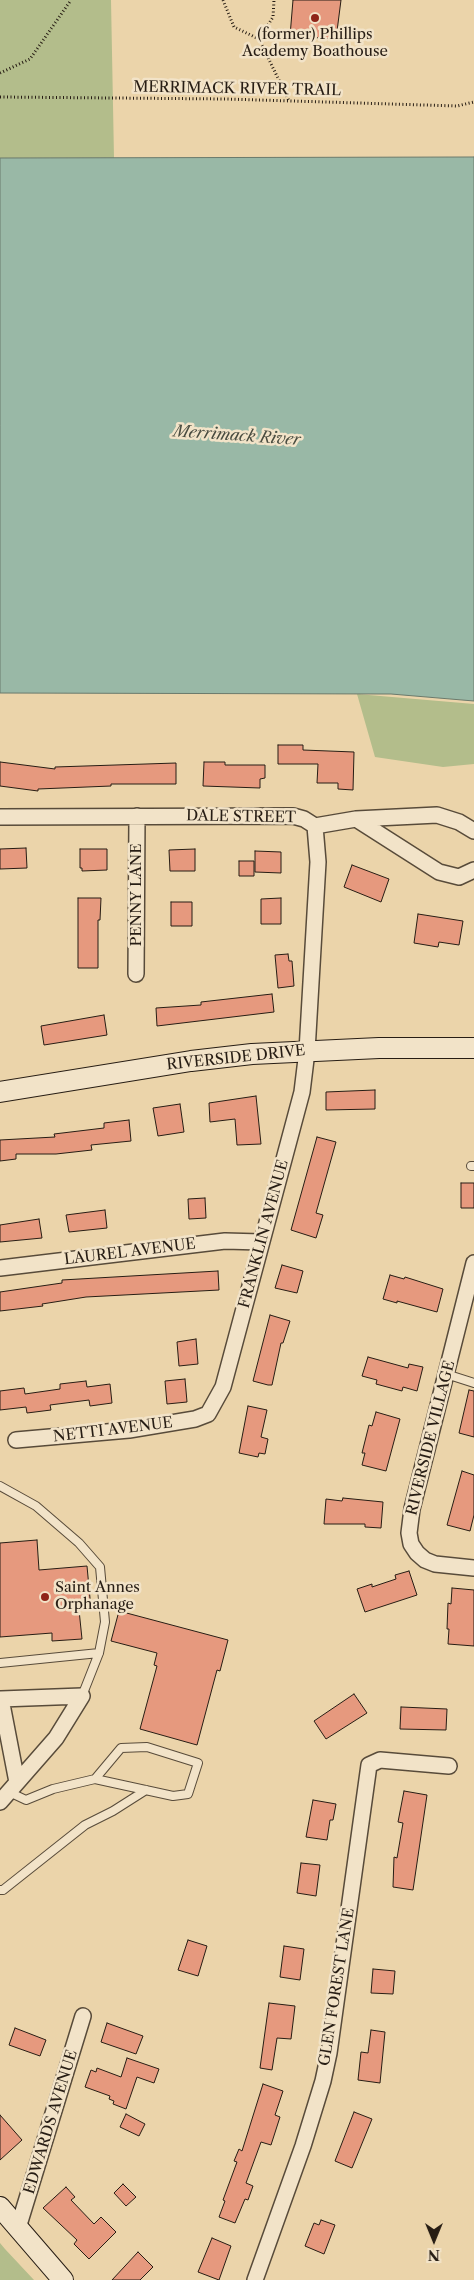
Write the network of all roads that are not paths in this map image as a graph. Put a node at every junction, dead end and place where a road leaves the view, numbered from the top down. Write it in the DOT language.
graph roads {
  1 [pos="138,816"];
  2 [pos="0,817"];
  3 [pos="356,819"];
  4 [pos="315,826"];
  5 [pos="474,831"];
  6 [pos="474,870"];
  7 [pos="136,974"];
  8 [pos="474,1048"];
  9 [pos="307,1051"];
  10 [pos="0,1092"];
  11 [pos="260,1242"];
  12 [pos="474,1263"];
  13 [pos="0,1268"];
  14 [pos="446,1374"];
  15 [pos="474,1383"];
  16 [pos="208,1414"];
  17 [pos="16,1440"];
  18 [pos="0,1486"];
  19 [pos="474,1568"];
  20 [pos="99,1653"];
  21 [pos="0,1663"];
  22 [pos="82,1696"];
  23 [pos="0,1700"];
  24 [pos="449,1766"];
  25 [pos="95,1779"];
  26 [pos="146,1790"];
  27 [pos="8,1792"];
  28 [pos="0,1890"];
  29 [pos="83,2016"];
  30 [pos="0,2207"];
  31 [pos="18,2228"];
  32 [pos="62,2280"];
  33 [pos="255,2280"];
  1 -- 2 [label="street, DALE STREET"];
  1 -- 4 [label="street, DALE STREET"];
  1 -- 7 [label="street, PENNY LANE"];
  3 -- 4 [label="street"];
  3 -- 5 [label="street"];
  3 -- 6 [label="street"];
  4 -- 9 [label="street, DALE STREET"];
  8 -- 9 [label="main road, RIVERSIDE DRIVE"];
  9 -- 10 [label="main road, RIVERSIDE DRIVE"];
  9 -- 11 [label="street, FRANKLIN AVENUE"];
  11 -- 13 [label="street, LAUREL AVENUE"];
  11 -- 16 [label="street, FRANKLIN AVENUE"];
  12 -- 14 [label="street, RIVERSIDE VILLAGE"];
  14 -- 15 [label="lane"];
  14 -- 19 [label="street, RIVERSIDE VILLAGE"];
  16 -- 17 [label="street, NETTI AVENUE"];
  18 -- 20 [label="lane"];
  20 -- 21 [label="lane"];
  20 -- 22 [label="lane"];
  22 -- 23 [label="street"];
  22 -- 27 [label="street"];
  23 -- 27 [label="street"];
  24 -- 33 [label="street, GLEN FOREST LANE"];
  25 -- 26 [label="lane"];
  25 -- 26 [label="lane"];
  25 -- 27 [label="lane"];
  26 -- 28 [label="lane"];
  29 -- 31 [label="street, EDWARDS AVENUE"];
  30 -- 31 [label="main road"];
  31 -- 32 [label="main road"];
}
